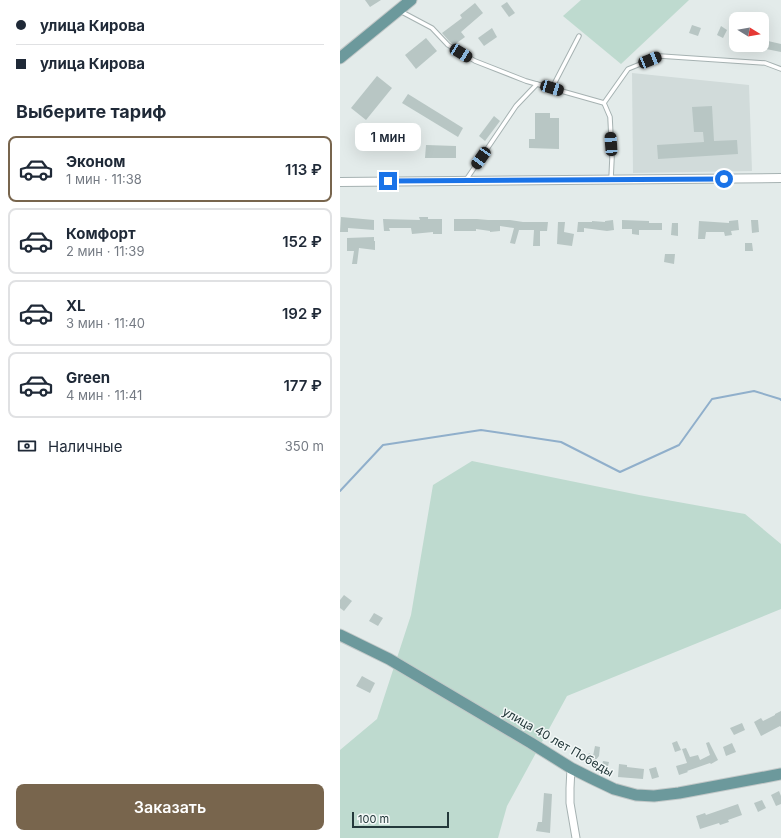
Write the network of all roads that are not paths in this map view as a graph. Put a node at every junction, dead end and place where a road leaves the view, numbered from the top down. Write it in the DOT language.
graph roads {
  1 [pos="411,0"];
  2 [pos="399,10"];
  3 [pos="579,36"];
  4 [pos="340,58"];
  5 [pos="781,69"];
  6 [pos="537,84"];
  7 [pos="552,88"];
  8 [pos="604,103"];
  9 [pos="781,178"];
  10 [pos="611,179"];
  11 [pos="465,181"];
  12 [pos="340,182"];
  13 [pos="340,635"];
  14 [pos="571,768"];
  15 [pos="781,774"];
  16 [pos="576,838"];
  1 -- 2 [label="main road"];
  2 -- 4 [label="main road"];
  2 -- 6 [label="lane"];
  3 -- 7 [label="lane"];
  5 -- 8 [label="lane"];
  6 -- 7 [label="lane"];
  6 -- 11 [label="lane"];
  7 -- 8 [label="lane"];
  8 -- 10 [label="lane"];
  9 -- 10 [label="street"];
  10 -- 11 [label="street"];
  11 -- 12 [label="street"];
  13 -- 14 [label="main road, улица 40 лет Победы"];
  14 -- 15 [label="main road, улица 40 лет Победы"];
  14 -- 16 [label="street"];
}
